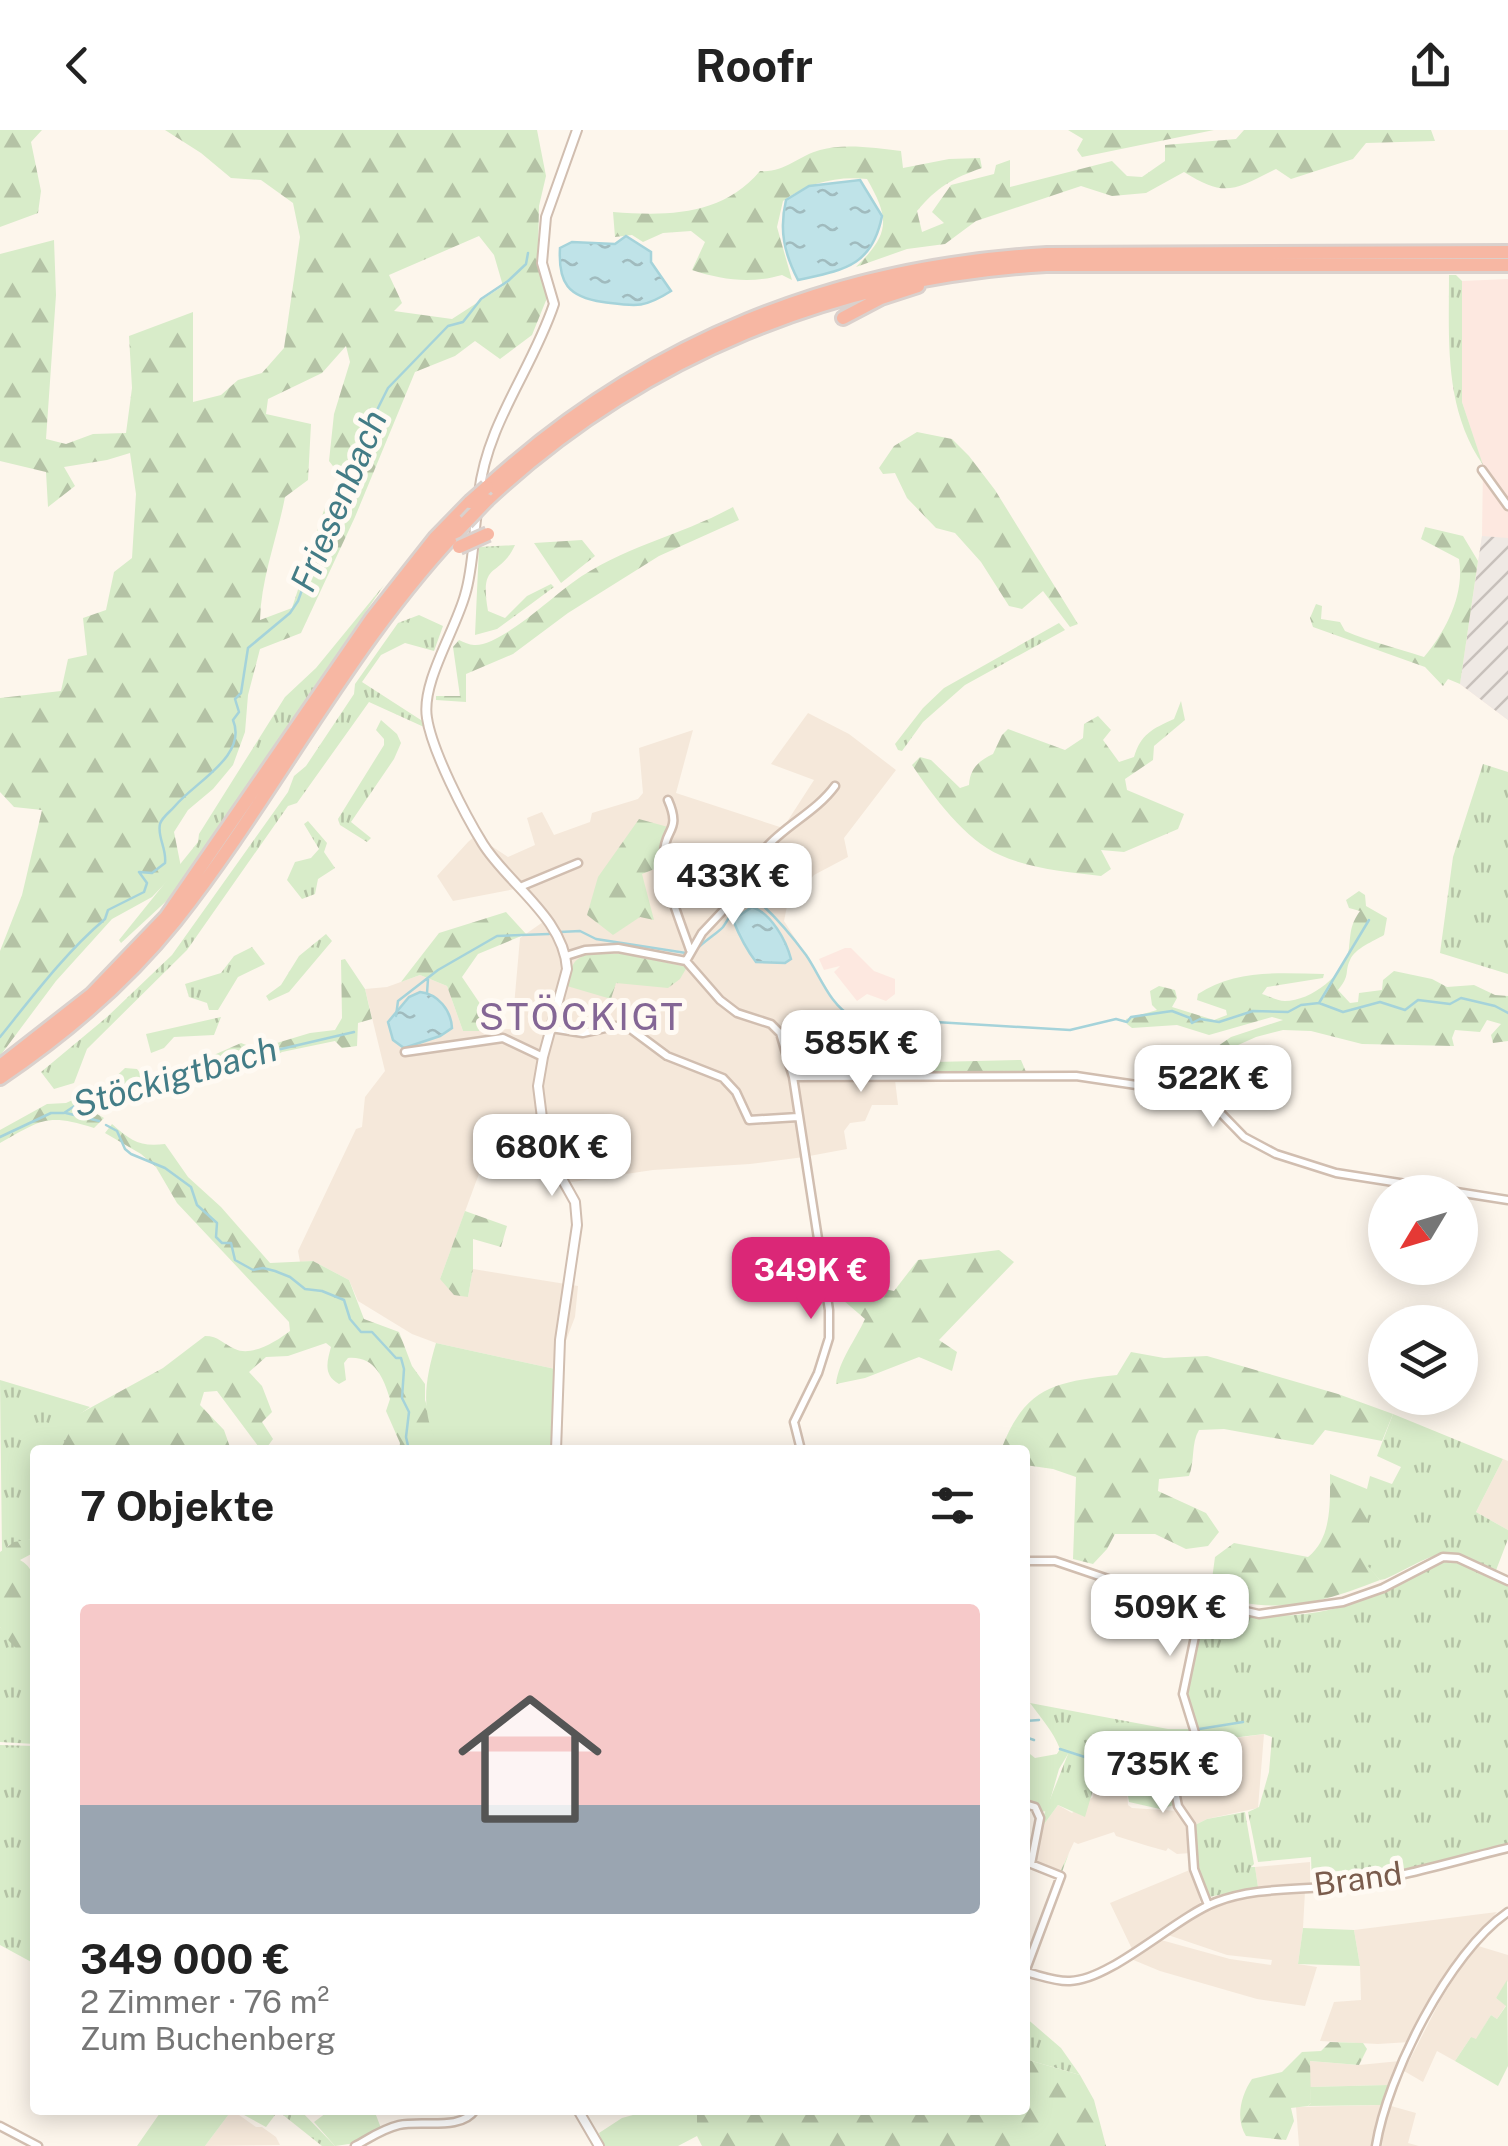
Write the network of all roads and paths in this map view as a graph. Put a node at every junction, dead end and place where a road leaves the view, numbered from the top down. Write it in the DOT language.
graph roads {
  1 [pos="577,130"];
  2 [pos="1508,252"];
  3 [pos="1446,259"];
  4 [pos="1508,265"];
  5 [pos="992,268"];
  6 [pos="843,318"];
  7 [pos="1482,470"];
  8 [pos="487,493"];
  9 [pos="1508,506"];
  10 [pos="495,531"];
  11 [pos="413,581"];
  12 [pos="835,786"];
  13 [pos="668,800"];
  14 [pos="578,863"];
  15 [pos="520,887"];
  16 [pos="690,950"];
  17 [pos="566,956"];
  18 [pos="686,961"];
  19 [pos="551,1028"];
  20 [pos="405,1052"];
  21 [pos="543,1057"];
  22 [pos="0,1066"];
  23 [pos="793,1077"];
  24 [pos="0,1078"];
  25 [pos="798,1116"];
  26 [pos="1508,1200"];
  27 [pos="556,1445"];
  28 [pos="800,1445"];
  29 [pos="1030,1562"];
  30 [pos="1508,1581"];
  31 [pos="1203,1598"];
  32 [pos="1030,1805"];
  33 [pos="1508,1848"];
  34 [pos="1030,1864"];
  35 [pos="1030,1864"];
  36 [pos="1208,1905"];
  37 [pos="1508,1912"];
  38 [pos="1030,1959"];
  39 [pos="1030,1973"];
  40 [pos="470,2115"];
  41 [pos="581,2115"];
  42 [pos="0,2126"];
  43 [pos="38,2146"];
  44 [pos="355,2146"];
  45 [pos="599,2146"];
  46 [pos="1376,2146"];
  1 -- 15 [label="street"];
  2 -- 3 [label="highway"];
  3 -- 4 [label="highway"];
  3 -- 5 [label="highway"];
  3 -- 8 [label="highway"];
  5 -- 6 [label="highway"];
  5 -- 8 [label="highway"];
  7 -- 9 [label="street"];
  8 -- 11 [label="highway, bridge"];
  8 -- 22 [label="highway, bridge"];
  10 -- 11 [label="highway, bridge"];
  11 -- 24 [label="highway"];
  12 -- 16 [label="street"];
  13 -- 16 [label="street"];
  14 -- 15 [label="street"];
  15 -- 17 [label="street"];
  16 -- 18 [label="street"];
  17 -- 18 [label="street"];
  17 -- 19 [label="street"];
  18 -- 23 [label="street"];
  19 -- 21 [label="street"];
  19 -- 25 [label="street"];
  20 -- 21 [label="street"];
  21 -- 27 [label="street"];
  23 -- 25 [label="street"];
  23 -- 26 [label="street"];
  25 -- 28 [label="street"];
  29 -- 31 [label="street"];
  30 -- 31 [label="street"];
  31 -- 36 [label="street"];
  32 -- 35 [label="street, Brand"];
  33 -- 36 [label="street, Brand"];
  34 -- 38 [label="street, Brand"];
  36 -- 39 [label="street, Brand"];
  37 -- 46 [label="street"];
  40 -- 44 [label="street"];
  41 -- 45 [label="street"];
  42 -- 43 [label="street"];
}
